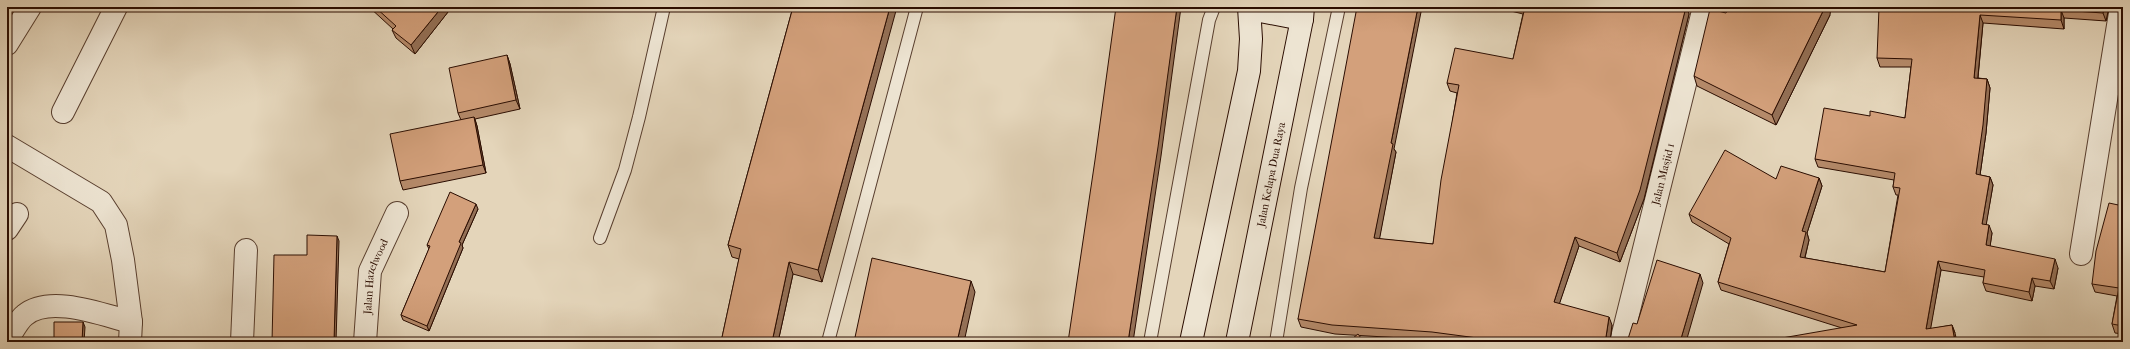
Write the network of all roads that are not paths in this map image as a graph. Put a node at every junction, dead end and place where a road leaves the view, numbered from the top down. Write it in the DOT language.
graph roads {
  1 [pos="116,7"];
  2 [pos="664,7"];
  3 [pos="917,7"];
  4 [pos="1214,7"];
  5 [pos="1339,7"];
  6 [pos="1704,7"];
  7 [pos="2121,7"];
  8 [pos="1250,8"];
  9 [pos="1303,13"];
  10 [pos="19,15"];
  11 [pos="7,44"];
  12 [pos="63,112"];
  13 [pos="7,146"];
  14 [pos="397,213"];
  15 [pos="600,238"];
  16 [pos="246,250"];
  17 [pos="2081,254"];
  18 [pos="130,332"];
  19 [pos="7,340"];
  20 [pos="242,342"];
  21 [pos="365,342"];
  22 [pos="828,342"];
  23 [pos="1150,342"];
  24 [pos="1191,342"];
  25 [pos="1238,342"];
  26 [pos="1276,342"];
  27 [pos="1621,342"];
  1 -- 12 [label="street"];
  2 -- 15 [label="lane"];
  3 -- 22 [label="lane"];
  4 -- 23 [label="lane"];
  5 -- 26 [label="lane"];
  6 -- 27 [label="street, Jalan Masjid 1"];
  7 -- 17 [label="street"];
  8 -- 9 [label="street"];
  8 -- 24 [label="street"];
  9 -- 25 [label="street, Jalan Kelapa Dua Raya"];
  10 -- 11 [label="street"];
  13 -- 18 [label="street"];
  14 -- 21 [label="street, Jalan Hazelwood"];
  16 -- 20 [label="street"];
  18 -- 19 [label="street"];
}
